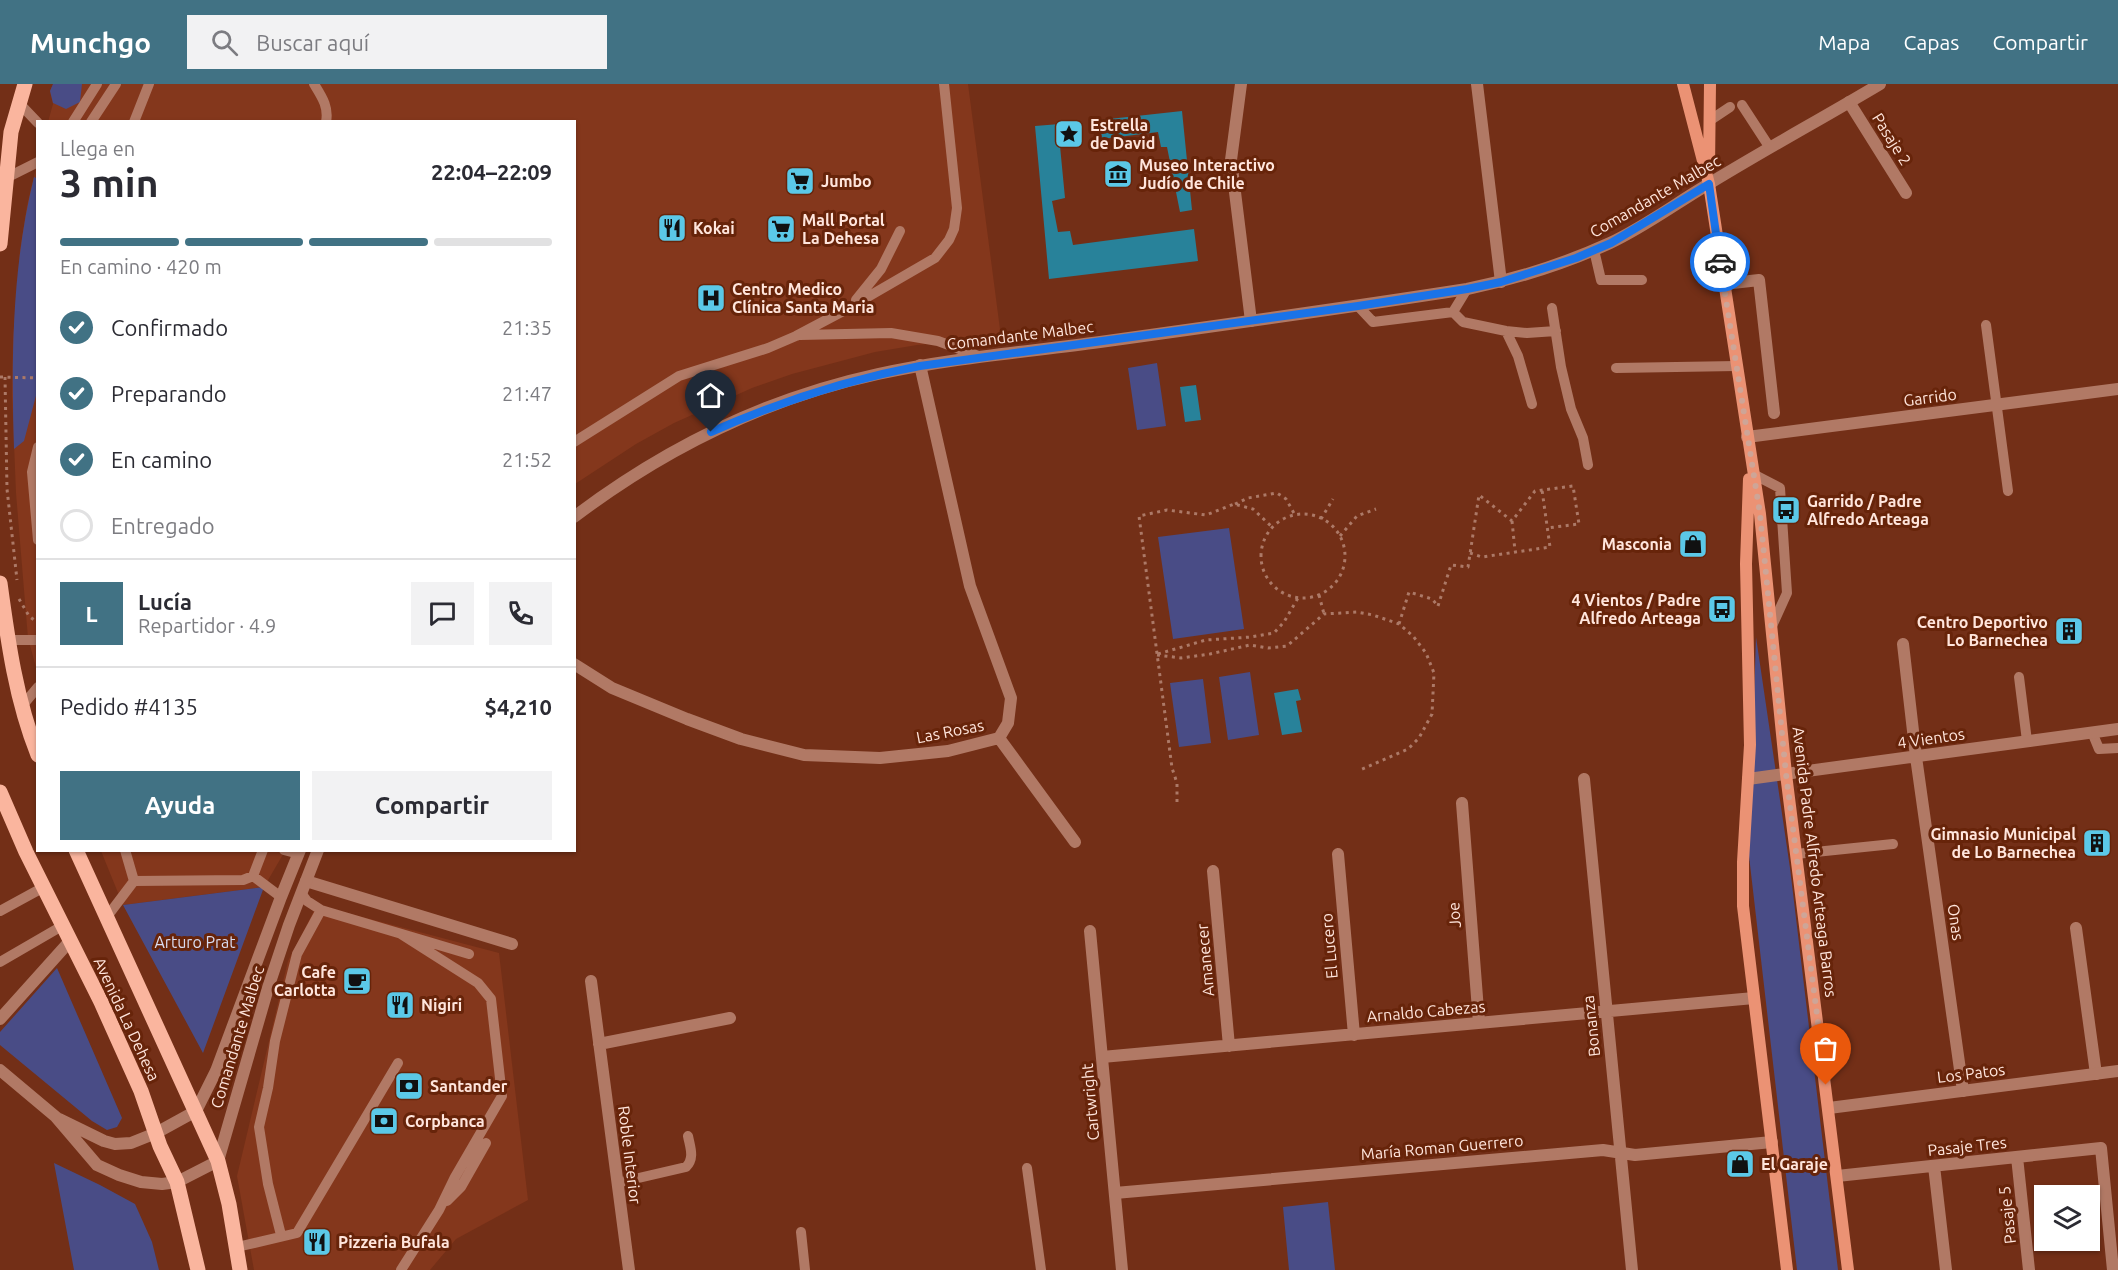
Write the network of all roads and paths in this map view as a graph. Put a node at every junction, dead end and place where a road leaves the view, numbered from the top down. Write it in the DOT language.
graph roads {
  1 [pos="25,84"];
  2 [pos="97,84"];
  3 [pos="116,84"];
  4 [pos="149,84"];
  5 [pos="314,84"];
  6 [pos="944,84"];
  7 [pos="1241,84"];
  8 [pos="1477,84"];
  9 [pos="1683,84"];
  10 [pos="1710,84"];
  11 [pos="1880,84"];
  12 [pos="18,102"];
  13 [pos="1849,102"];
  14 [pos="1742,105"];
  15 [pos="1730,107"];
  16 [pos="74,120"];
  17 [pos="92,120"];
  18 [pos="135,120"];
  19 [pos="326,120"];
  20 [pos="36,121"];
  21 [pos="1709,121"];
  22 [pos="1770,148"];
  23 [pos="36,163"];
  24 [pos="6,178"];
  25 [pos="1709,184"];
  26 [pos="1906,193"];
  27 [pos="900,231"];
  28 [pos="0,244"];
  29 [pos="1594,250"];
  30 [pos="1641,280"];
  31 [pos="1501,282"];
  32 [pos="1724,284"];
  33 [pos="1467,289"];
  34 [pos="1358,306"];
  35 [pos="1552,308"];
  36 [pos="847,309"];
  37 [pos="1453,312"];
  38 [pos="1251,321"];
  39 [pos="1986,325"];
  40 [pos="1506,331"];
  41 [pos="1556,331"];
  42 [pos="796,336"];
  43 [pos="982,357"];
  44 [pos="920,366"];
  45 [pos="1736,366"];
  46 [pos="1616,368"];
  47 [pos="0,377"];
  48 [pos="5,377"];
  49 [pos="36,378"];
  50 [pos="2118,389"];
  51 [pos="1532,404"];
  52 [pos="1998,405"];
  53 [pos="1774,413"];
  54 [pos="1747,437"];
  55 [pos="576,441"];
  56 [pos="36,455"];
  57 [pos="1750,458"];
  58 [pos="1588,465"];
  59 [pos="1753,474"];
  60 [pos="1542,490"];
  61 [pos="2008,491"];
  62 [pos="1334,499"];
  63 [pos="1234,504"];
  64 [pos="1376,510"];
  65 [pos="1295,515"];
  66 [pos="576,516"];
  67 [pos="36,517"];
  68 [pos="1321,519"];
  69 [pos="1512,521"];
  70 [pos="1272,527"];
  71 [pos="1547,528"];
  72 [pos="1340,536"];
  73 [pos="1515,551"];
  74 [pos="1470,553"];
  75 [pos="0,583"];
  76 [pos="1319,595"];
  77 [pos="1298,598"];
  78 [pos="1324,614"];
  79 [pos="36,622"];
  80 [pos="1399,624"];
  81 [pos="1772,626"];
  82 [pos="1251,637"];
  83 [pos="4,638"];
  84 [pos="36,640"];
  85 [pos="1902,644"];
  86 [pos="1250,645"];
  87 [pos="1157,655"];
  88 [pos="576,665"];
  89 [pos="2019,677"];
  90 [pos="36,689"];
  91 [pos="22,706"];
  92 [pos="2118,729"];
  93 [pos="2092,732"];
  94 [pos="999,738"];
  95 [pos="2027,741"];
  96 [pos="36,748"];
  97 [pos="2118,748"];
  98 [pos="1916,757"];
  99 [pos="1358,771"];
  100 [pos="1786,774"];
  101 [pos="1584,779"];
  102 [pos="1748,779"];
  103 [pos="0,792"];
  104 [pos="1177,802"];
  105 [pos="1462,803"];
  106 [pos="1075,842"];
  107 [pos="1893,844"];
  108 [pos="77,852"];
  109 [pos="126,852"];
  110 [pos="262,852"];
  111 [pos="299,852"];
  112 [pos="317,852"];
  113 [pos="1338,854"];
  114 [pos="1796,854"];
  115 [pos="1213,871"];
  116 [pos="253,876"];
  117 [pos="306,880"];
  118 [pos="134,881"];
  119 [pos="44,887"];
  120 [pos="301,893"];
  121 [pos="281,897"];
  122 [pos="321,910"];
  123 [pos="0,911"];
  124 [pos="106,918"];
  125 [pos="62,926"];
  126 [pos="2076,928"];
  127 [pos="1090,931"];
  128 [pos="401,934"];
  129 [pos="70,941"];
  130 [pos="512,944"];
  131 [pos="469,954"];
  132 [pos="0,962"];
  133 [pos="591,981"];
  134 [pos="1754,998"];
  135 [pos="1606,1012"];
  136 [pos="730,1018"];
  137 [pos="0,1019"];
  138 [pos="1479,1023"];
  139 [pos="1354,1035"];
  140 [pos="599,1044"];
  141 [pos="1229,1046"];
  142 [pos="1102,1057"];
  143 [pos="398,1063"];
  144 [pos="0,1070"];
  145 [pos="2118,1071"];
  146 [pos="2096,1074"];
  147 [pos="1963,1091"];
  148 [pos="1829,1108"];
  149 [pos="196,1111"];
  150 [pos="56,1117"];
  151 [pos="156,1133"];
  152 [pos="688,1136"];
  153 [pos="1772,1142"];
  154 [pos="486,1143"];
  155 [pos="1620,1152"];
  156 [pos="2017,1157"];
  157 [pos="218,1161"];
  158 [pos="1934,1166"];
  159 [pos="1028,1168"];
  160 [pos="1837,1176"];
  161 [pos="177,1182"];
  162 [pos="617,1183"];
  163 [pos="1115,1193"];
  164 [pos="439,1210"];
  165 [pos="801,1232"];
  166 [pos="281,1235"];
  167 [pos="237,1247"];
  168 [pos="198,1270"];
  169 [pos="240,1270"];
  170 [pos="401,1270"];
  171 [pos="629,1270"];
  172 [pos="805,1270"];
  173 [pos="1041,1270"];
  174 [pos="1122,1270"];
  175 [pos="1632,1270"];
  176 [pos="1787,1270"];
  177 [pos="1848,1270"];
  178 [pos="1946,1270"];
  179 [pos="2029,1270"];
  180 [pos="2113,1270"];
  1 -- 12 [label="main road"];
  2 -- 16 [label="lane"];
  3 -- 17 [label="lane"];
  4 -- 18 [label="lane"];
  5 -- 19 [label="lane"];
  6 -- 36 [label="lane"];
  7 -- 38 [label="street"];
  8 -- 31 [label="street"];
  9 -- 25 [label="main road, Avenida Padre Alfredo Arteaga Barros"];
  10 -- 21 [label="main road, Avenida Padre Alfredo Arteaga Barros"];
  11 -- 13 [label="street, Comandante Malbec"];
  12 -- 20 [label="lane"];
  12 -- 24 [label="main road"];
  13 -- 22 [label="street, Comandante Malbec"];
  13 -- 26 [label="street, Pasaje 2"];
  14 -- 22 [label="lane"];
  15 -- 21 [label="lane"];
  21 -- 25 [label="main road, Avenida Padre Alfredo Arteaga Barros"];
  22 -- 25 [label="street, Comandante Malbec"];
  23 -- 24 [label="lane"];
  24 -- 28 [label="main road"];
  25 -- 29 [label="street, Comandante Malbec"];
  25 -- 32 [label="main road, Avenida Padre Alfredo Arteaga Barros"];
  27 -- 36 [label="lane"];
  29 -- 30 [label="lane"];
  29 -- 31 [label="street, Comandante Malbec"];
  31 -- 33 [label="street, Comandante Malbec"];
  32 -- 45 [label="main road, Avenida Padre Alfredo Arteaga Barros"];
  32 -- 53 [label="street"];
  33 -- 34 [label="street, Comandante Malbec"];
  33 -- 37 [label="lane"];
  34 -- 37 [label="lane"];
  34 -- 38 [label="street, Comandante Malbec"];
  35 -- 41 [label="lane"];
  36 -- 42 [label="lane"];
  37 -- 40 [label="lane"];
  38 -- 43 [label="street, Comandante Malbec"];
  39 -- 52 [label="lane"];
  40 -- 41 [label="lane"];
  40 -- 51 [label="lane"];
  41 -- 58 [label="lane"];
  42 -- 43 [label="lane"];
  42 -- 55 [label="lane"];
  43 -- 44 [label="street, Comandante Malbec"];
  44 -- 66 [label="street, Comandante Malbec"];
  44 -- 94 [label="street, Las Rosas"];
  45 -- 46 [label="lane"];
  45 -- 54 [label="main road, Avenida Padre Alfredo Arteaga Barros"];
  47 -- 48 [label="path"];
  48 -- 49 [label="path"];
  48 -- 79 [label="path"];
  50 -- 52 [label="street, Garrido"];
  52 -- 54 [label="street, Garrido"];
  52 -- 61 [label="lane"];
  54 -- 57 [label="main road, Avenida Padre Alfredo Arteaga Barros"];
  56 -- 67 [label="lane"];
  57 -- 59 [label="main road, Avenida Padre Alfredo Arteaga Barros"];
  57 -- 102 [label="main road, Avenida Padre Alfredo Arteaga Barros"];
  59 -- 81 [label="main road, Avenida Padre Alfredo Arteaga Barros"];
  59 -- 81 [label="lane"];
  60 -- 69 [label="path"];
  60 -- 71 [label="path"];
  60 -- 71 [label="path"];
  62 -- 68 [label="path"];
  63 -- 65 [label="path"];
  63 -- 70 [label="path"];
  63 -- 87 [label="path"];
  64 -- 72 [label="path"];
  65 -- 68 [label="path"];
  65 -- 70 [label="path"];
  68 -- 72 [label="path"];
  69 -- 73 [label="path"];
  69 -- 74 [label="path"];
  70 -- 77 [label="path"];
  71 -- 73 [label="path"];
  72 -- 76 [label="path"];
  73 -- 74 [label="path"];
  74 -- 80 [label="path"];
  75 -- 83 [label="main road"];
  76 -- 77 [label="path"];
  76 -- 78 [label="path"];
  77 -- 82 [label="path"];
  78 -- 80 [label="path"];
  78 -- 86 [label="path"];
  80 -- 99 [label="path"];
  81 -- 100 [label="main road, Avenida Padre Alfredo Arteaga Barros"];
  82 -- 86 [label="path"];
  82 -- 87 [label="path"];
  83 -- 84 [label="lane"];
  83 -- 91 [label="main road"];
  85 -- 98 [label="street, Onas"];
  86 -- 87 [label="path"];
  87 -- 104 [label="path"];
  88 -- 94 [label="street, Las Rosas"];
  89 -- 95 [label="lane"];
  90 -- 91 [label="lane"];
  91 -- 96 [label="main road"];
  92 -- 93 [label="street, 4 Vientos"];
  93 -- 95 [label="street, 4 Vientos"];
  93 -- 97 [label="lane"];
  94 -- 106 [label="street"];
  95 -- 98 [label="street, 4 Vientos"];
  98 -- 100 [label="street, 4 Vientos"];
  98 -- 147 [label="street, Onas"];
  100 -- 102 [label="street, 4 Vientos"];
  100 -- 114 [label="main road, Avenida Padre Alfredo Arteaga Barros"];
  101 -- 135 [label="street, Bonanza"];
  102 -- 134 [label="main road, Avenida Padre Alfredo Arteaga Barros"];
  103 -- 119 [label="main road, Avenida La Dehesa"];
  105 -- 138 [label="street, Joe"];
  107 -- 114 [label="lane"];
  108 -- 124 [label="main road, Avenida La Dehesa"];
  109 -- 118 [label="lane"];
  110 -- 116 [label="lane"];
  111 -- 121 [label="street, Comandante Malbec"];
  112 -- 117 [label="street, Comandante Malbec"];
  113 -- 139 [label="street, El Lucero"];
  114 -- 148 [label="main road, Avenida Padre Alfredo Arteaga Barros"];
  115 -- 141 [label="street, Amanecer"];
  116 -- 118 [label="lane"];
  116 -- 121 [label="lane"];
  117 -- 120 [label="street, Comandante Malbec"];
  117 -- 130 [label="street"];
  118 -- 124 [label="lane"];
  119 -- 123 [label="lane"];
  119 -- 125 [label="main road, Avenida La Dehesa"];
  120 -- 122 [label="lane"];
  120 -- 157 [label="street, Comandante Malbec"];
  121 -- 149 [label="street, Comandante Malbec"];
  122 -- 128 [label="lane"];
  122 -- 166 [label="lane"];
  124 -- 149 [label="main road, Avenida La Dehesa"];
  125 -- 129 [label="main road, Avenida La Dehesa"];
  125 -- 132 [label="lane"];
  126 -- 146 [label="street"];
  127 -- 142 [label="street, Cartwright"];
  128 -- 131 [label="lane"];
  128 -- 164 [label="lane"];
  129 -- 137 [label="street"];
  129 -- 151 [label="main road, Avenida La Dehesa"];
  133 -- 140 [label="street, Roble Interior"];
  134 -- 135 [label="street, Arnaldo Cabezas"];
  134 -- 153 [label="main road, Avenida Padre Alfredo Arteaga Barros"];
  135 -- 138 [label="street, Arnaldo Cabezas"];
  135 -- 155 [label="street, Bonanza"];
  136 -- 140 [label="street"];
  138 -- 139 [label="street, Arnaldo Cabezas"];
  139 -- 141 [label="street, Arnaldo Cabezas"];
  140 -- 162 [label="street, Roble Interior"];
  141 -- 142 [label="street, Arnaldo Cabezas"];
  142 -- 163 [label="street, Cartwright"];
  143 -- 166 [label="lane"];
  144 -- 150 [label="street"];
  145 -- 146 [label="street, Los Patos"];
  146 -- 147 [label="street, Los Patos"];
  147 -- 148 [label="street, Los Patos"];
  148 -- 160 [label="main road, Avenida Padre Alfredo Arteaga Barros"];
  149 -- 151 [label="street, Comandante Malbec"];
  149 -- 157 [label="main road, Avenida La Dehesa"];
  150 -- 151 [label="street, Comandante Malbec"];
  150 -- 161 [label="street"];
  151 -- 161 [label="main road, Avenida La Dehesa"];
  152 -- 162 [label="lane"];
  153 -- 155 [label="street, María Roman Guerrero"];
  153 -- 176 [label="main road, Avenida Padre Alfredo Arteaga Barros"];
  154 -- 164 [label="lane"];
  155 -- 163 [label="street, María Roman Guerrero"];
  155 -- 175 [label="street, Bonanza"];
  156 -- 158 [label="street, Pasaje Tres"];
  156 -- 179 [label="street, Pasaje 5"];
  156 -- 180 [label="street, Pasaje Tres"];
  157 -- 161 [label="street"];
  157 -- 167 [label="main road, Avenida La Dehesa"];
  158 -- 160 [label="street, Pasaje Tres"];
  158 -- 178 [label="street"];
  159 -- 173 [label="lane"];
  160 -- 177 [label="main road, Avenida Padre Alfredo Arteaga Barros"];
  161 -- 168 [label="main road, Avenida La Dehesa"];
  162 -- 171 [label="street, Roble Interior"];
  163 -- 174 [label="street, Cartwright"];
  164 -- 170 [label="lane"];
  165 -- 172 [label="lane"];
  166 -- 167 [label="lane"];
  167 -- 169 [label="main road, Avenida La Dehesa"];
}
